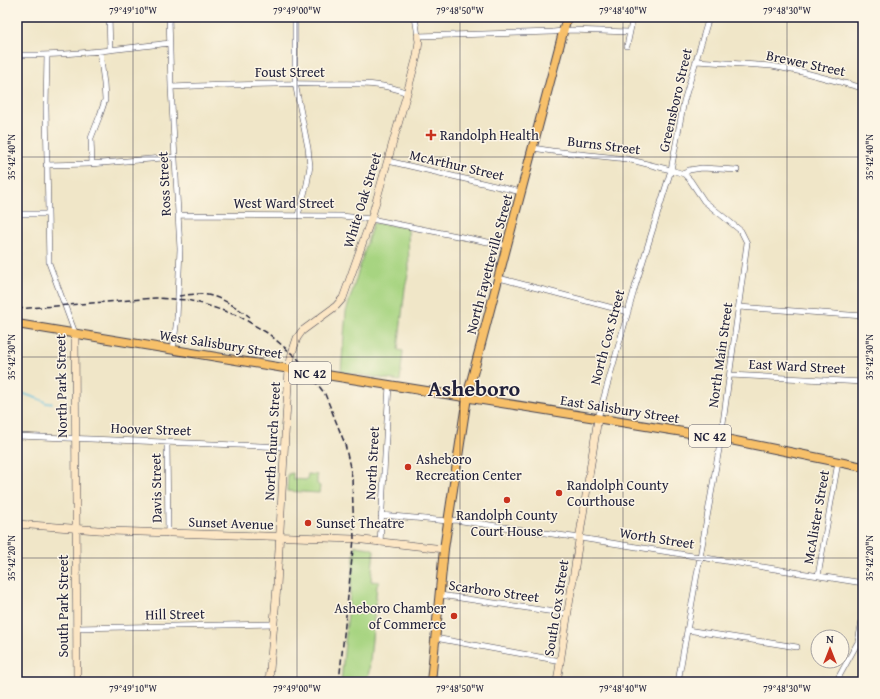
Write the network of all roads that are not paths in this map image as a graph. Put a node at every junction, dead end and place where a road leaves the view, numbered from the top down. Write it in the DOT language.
graph roads {
  1 [pos="109,17"];
  2 [pos="169,17"];
  3 [pos="295,17"];
  4 [pos="415,17"];
  5 [pos="567,17"];
  6 [pos="633,17"];
  7 [pos="709,17"];
  8 [pos="563,31"];
  9 [pos="629,32"];
  10 [pos="418,36"];
  11 [pos="170,43"];
  12 [pos="627,46"];
  13 [pos="110,50"];
  14 [pos="100,51"];
  15 [pos="17,55"];
  16 [pos="46,55"];
  17 [pos="696,61"];
  18 [pos="295,83"];
  19 [pos="171,86"];
  20 [pos="863,88"];
  21 [pos="407,93"];
  22 [pos="533,148"];
  23 [pos="175,156"];
  24 [pos="388,161"];
  25 [pos="92,164"];
  26 [pos="46,165"];
  27 [pos="671,170"];
  28 [pos="738,170"];
  29 [pos="684,174"];
  30 [pos="522,192"];
  31 [pos="17,214"];
  32 [pos="47,214"];
  33 [pos="178,215"];
  34 [pos="298,215"];
  35 [pos="372,219"];
  36 [pos="508,246"];
  37 [pos="499,278"];
  38 [pos="739,307"];
  39 [pos="628,312"];
  40 [pos="863,316"];
  41 [pos="17,324"];
  42 [pos="75,333"];
  43 [pos="173,350"];
  44 [pos="289,369"];
  45 [pos="730,375"];
  46 [pos="863,382"];
  47 [pos="389,385"];
  48 [pos="467,397"];
  49 [pos="598,418"];
  50 [pos="17,436"];
  51 [pos="76,438"];
  52 [pos="721,438"];
  53 [pos="167,442"];
  54 [pos="284,447"];
  55 [pos="838,462"];
  56 [pos="863,467"];
  57 [pos="381,515"];
  58 [pos="448,521"];
  59 [pos="17,524"];
  60 [pos="76,529"];
  61 [pos="168,534"];
  62 [pos="280,538"];
  63 [pos="580,538"];
  64 [pos="380,543"];
  65 [pos="444,549"];
  66 [pos="700,557"];
  67 [pos="818,576"];
  68 [pos="863,583"];
  69 [pos="440,596"];
  70 [pos="568,614"];
  71 [pos="863,615"];
  72 [pos="274,624"];
  73 [pos="76,628"];
  74 [pos="688,630"];
  75 [pos="436,638"];
  76 [pos="797,647"];
  77 [pos="561,661"];
  78 [pos="77,682"];
  79 [pos="269,682"];
  80 [pos="431,682"];
  81 [pos="558,682"];
  82 [pos="678,682"];
  83 [pos="836,682"];
  1 -- 13 [label="street"];
  2 -- 11 [label="street, Ross Street"];
  3 -- 18 [label="street"];
  4 -- 10 [label="street, White Oak Street"];
  5 -- 8 [label="main road, North Fayetteville Street"];
  6 -- 9 [label="street"];
  7 -- 17 [label="street, Greensboro Street"];
  8 -- 9 [label="street"];
  8 -- 10 [label="street"];
  8 -- 22 [label="main road, North Fayetteville Street"];
  9 -- 12 [label="street"];
  10 -- 21 [label="main road, White Oak Street"];
  11 -- 13 [label="street"];
  11 -- 19 [label="street, Ross Street"];
  13 -- 14 [label="street"];
  14 -- 16 [label="street"];
  14 -- 25 [label="street"];
  15 -- 16 [label="street"];
  16 -- 26 [label="street, North Park Street"];
  17 -- 20 [label="street, Brewer Street"];
  17 -- 27 [label="street, Greensboro Street"];
  18 -- 19 [label="street, Foust Street"];
  18 -- 21 [label="street, Foust Street"];
  18 -- 34 [label="street"];
  19 -- 23 [label="street, Ross Street"];
  21 -- 24 [label="main road, White Oak Street"];
  22 -- 27 [label="street, Burns Street"];
  22 -- 30 [label="main road, North Fayetteville Street"];
  23 -- 25 [label="street"];
  23 -- 33 [label="street, Ross Street"];
  24 -- 30 [label="street, McArthur Street"];
  24 -- 35 [label="main road, White Oak Street"];
  25 -- 26 [label="street"];
  26 -- 32 [label="street, North Park Street"];
  27 -- 29 [label="street, Greensboro Street"];
  27 -- 39 [label="street, North Cox Street"];
  28 -- 29 [label="street"];
  29 -- 38 [label="street, North Main Street"];
  30 -- 36 [label="main road, North Fayetteville Street"];
  31 -- 32 [label="street"];
  32 -- 42 [label="street, North Park Street"];
  33 -- 34 [label="street, West Ward Street"];
  33 -- 43 [label="street, Ross Street"];
  34 -- 35 [label="street, West Ward Street"];
  35 -- 36 [label="street, West Ward Street"];
  35 -- 44 [label="main road, White Oak Street"];
  36 -- 37 [label="main road, North Fayetteville Street"];
  37 -- 39 [label="street"];
  37 -- 48 [label="main road, North Fayetteville Street"];
  38 -- 40 [label="street"];
  38 -- 45 [label="street, North Main Street"];
  39 -- 49 [label="street, North Cox Street"];
  41 -- 42 [label="main road, West Salisbury Street / NC 42"];
  42 -- 43 [label="main road, West Salisbury Street / NC 42"];
  42 -- 51 [label="main road, North Park Street"];
  43 -- 44 [label="main road, West Salisbury Street / NC 42"];
  44 -- 47 [label="main road, West Salisbury Street / NC 42"];
  44 -- 54 [label="main road, North Church Street"];
  45 -- 46 [label="street, East Ward Street"];
  45 -- 52 [label="street, North Main Street"];
  47 -- 48 [label="main road, West Salisbury Street / NC 42"];
  47 -- 57 [label="street, North Street"];
  48 -- 49 [label="main road, East Salisbury Street / NC 42"];
  48 -- 58 [label="main road, North Fayetteville Street"];
  49 -- 52 [label="main road, East Salisbury Street / NC 42"];
  49 -- 63 [label="main road, North Cox Street"];
  50 -- 51 [label="street, Hoover Street"];
  51 -- 53 [label="street, Hoover Street"];
  51 -- 60 [label="main road, North Park Street"];
  52 -- 55 [label="main road, East Salisbury Street / NC 42"];
  52 -- 66 [label="street, North Main Street"];
  53 -- 54 [label="street, Hoover Street"];
  53 -- 61 [label="street, Davis Street"];
  54 -- 62 [label="main road, North Church Street"];
  55 -- 56 [label="main road, East Salisbury Street / NC 42"];
  55 -- 67 [label="street, McAlister Street"];
  57 -- 58 [label="street, Worth Street"];
  57 -- 64 [label="street, North Street"];
  58 -- 63 [label="street, Worth Street"];
  58 -- 65 [label="main road, North Fayetteville Street"];
  59 -- 60 [label="main road, Sunset Avenue"];
  60 -- 61 [label="main road, Sunset Avenue"];
  60 -- 73 [label="main road, South Park Street"];
  61 -- 62 [label="main road, Sunset Avenue"];
  62 -- 64 [label="main road, Sunset Avenue"];
  62 -- 72 [label="main road, North Church Street"];
  63 -- 66 [label="street, Worth Street"];
  63 -- 70 [label="main road, South Cox Street"];
  64 -- 65 [label="main road, Sunset Avenue"];
  65 -- 69 [label="main road, North Fayetteville Street"];
  66 -- 67 [label="street, Worth Street"];
  66 -- 74 [label="street, North Main Street"];
  67 -- 68 [label="street, Worth Street"];
  69 -- 70 [label="street, Scarboro Street"];
  69 -- 75 [label="main road, North Fayetteville Street"];
  70 -- 77 [label="main road, South Cox Street"];
  71 -- 83 [label="street"];
  72 -- 73 [label="street, Hill Street"];
  72 -- 79 [label="main road, North Church Street"];
  73 -- 78 [label="main road, South Park Street"];
  74 -- 76 [label="street"];
  74 -- 82 [label="street, North Main Street"];
  75 -- 77 [label="street"];
  75 -- 80 [label="main road, North Fayetteville Street"];
  77 -- 81 [label="main road, South Cox Street"];
}
